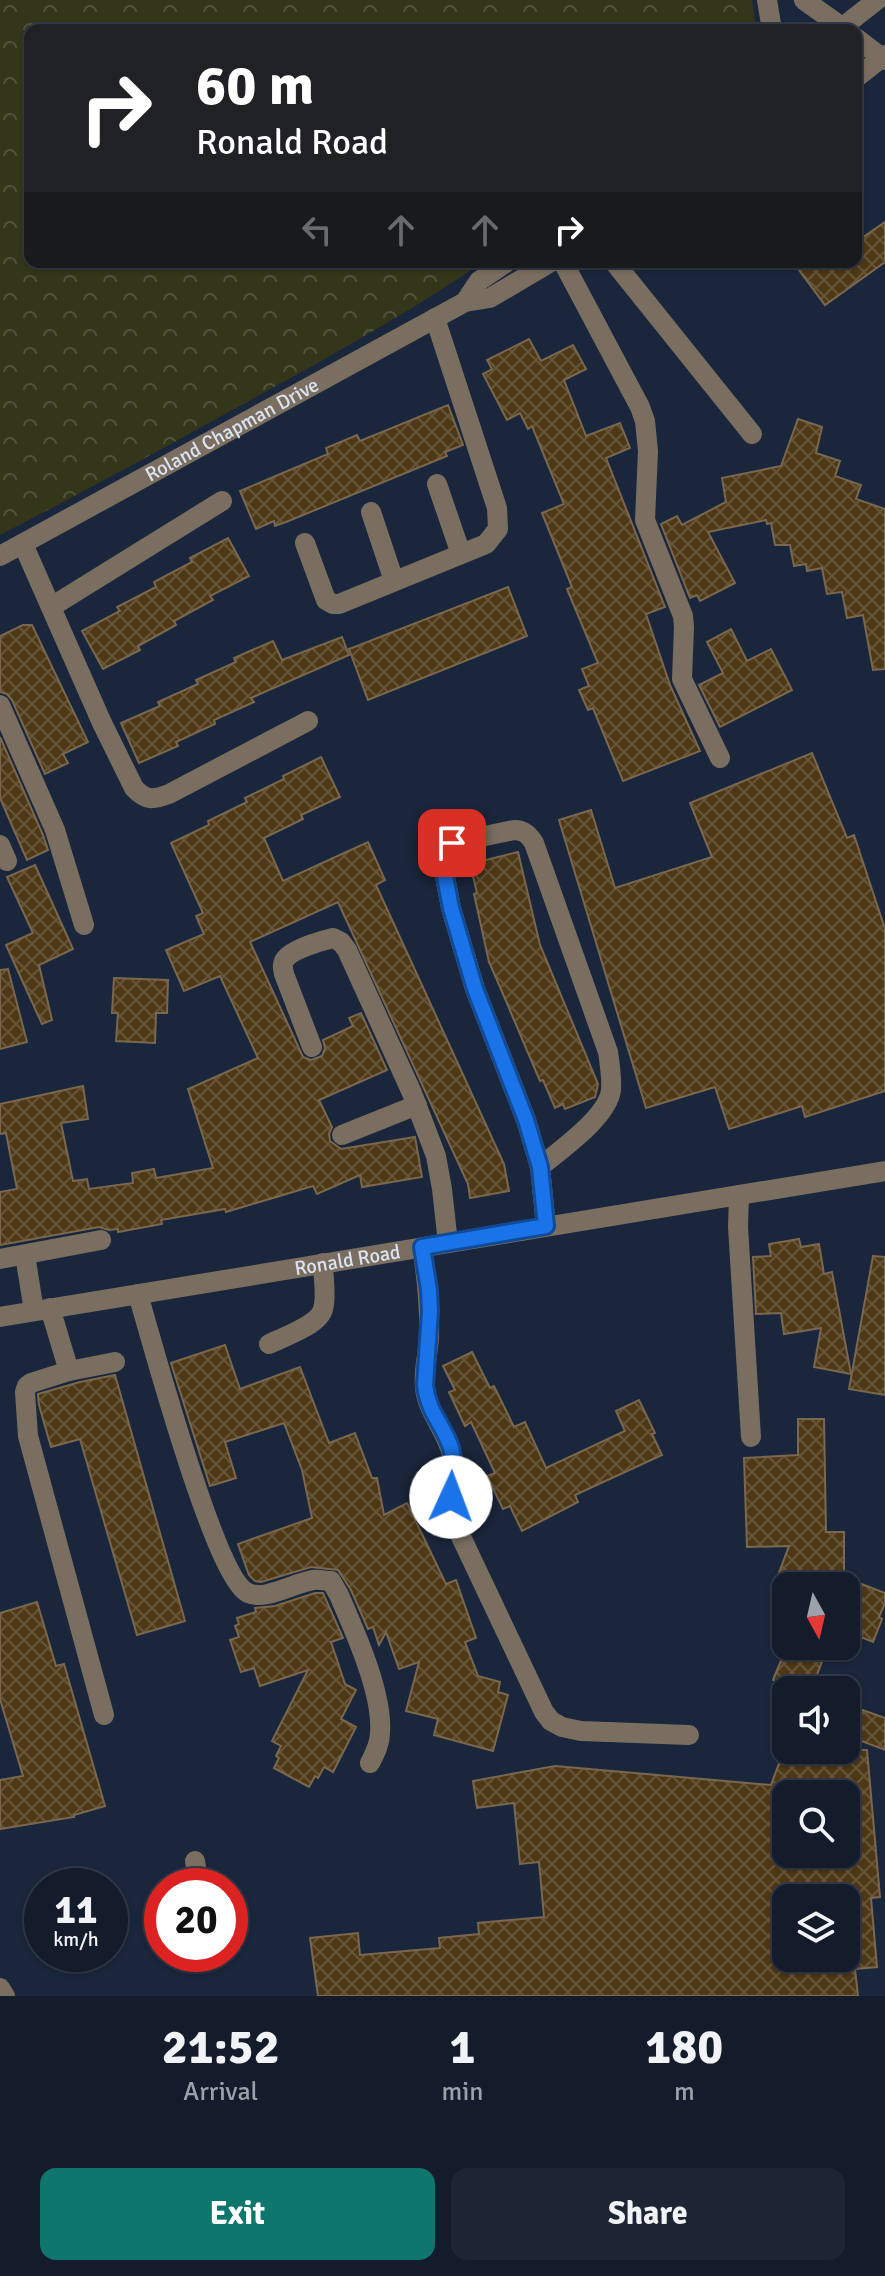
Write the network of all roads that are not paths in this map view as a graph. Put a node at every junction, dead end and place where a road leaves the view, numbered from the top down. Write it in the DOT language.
graph roads {
  1 [pos="767,0"];
  2 [pos="804,0"];
  3 [pos="876,4"];
  4 [pos="771,24"];
  5 [pos="837,24"];
  6 [pos="854,24"];
  7 [pos="862,42"];
  8 [pos="884,58"];
  9 [pos="862,74"];
  10 [pos="498,268"];
  11 [pos="541,268"];
  12 [pos="566,268"];
  13 [pos="619,268"];
  14 [pos="465,302"];
  15 [pos="435,318"];
  16 [pos="752,434"];
  17 [pos="437,484"];
  18 [pos="222,501"];
  19 [pos="371,512"];
  20 [pos="305,543"];
  21 [pos="23,544"];
  22 [pos="461,554"];
  23 [pos="0,556"];
  24 [pos="394,581"];
  25 [pos="51,607"];
  26 [pos="0,705"];
  27 [pos="308,721"];
  28 [pos="720,758"];
  29 [pos="84,925"];
  30 [pos="312,1047"];
  31 [pos="417,1105"];
  32 [pos="342,1135"];
  33 [pos="540,1167"];
  34 [pos="885,1171"];
  35 [pos="739,1195"];
  36 [pos="546,1226"];
  37 [pos="101,1240"];
  38 [pos="448,1243"];
  39 [pos="422,1247"];
  40 [pos="25,1255"];
  41 [pos="0,1259"];
  42 [pos="323,1263"];
  43 [pos="138,1294"];
  44 [pos="42,1310"];
  45 [pos="0,1317"];
  46 [pos="269,1344"];
  47 [pos="115,1362"];
  48 [pos="69,1371"];
  49 [pos="751,1437"];
  50 [pos="104,1715"];
  51 [pos="689,1735"];
  52 [pos="370,1763"];
  53 [pos="195,1861"];
  54 [pos="196,1868"];
  55 [pos="0,1988"];
  56 [pos="5,1996"];
  1 -- 4 [label="street"];
  2 -- 5 [label="street"];
  3 -- 6 [label="street"];
  7 -- 8 [label="street"];
  8 -- 9 [label="street"];
  10 -- 14 [label="street, Roland Chapman Drive"];
  11 -- 14 [label="street, Roland Chapman Drive"];
  12 -- 28 [label="street"];
  13 -- 16 [label="street"];
  14 -- 15 [label="street, Roland Chapman Drive"];
  15 -- 21 [label="street, Roland Chapman Drive"];
  15 -- 22 [label="street"];
  17 -- 22 [label="street"];
  18 -- 25 [label="street"];
  19 -- 24 [label="street"];
  20 -- 24 [label="street"];
  21 -- 23 [label="street, Roland Chapman Drive"];
  21 -- 25 [label="street"];
  22 -- 24 [label="street"];
  25 -- 27 [label="street"];
  26 -- 29 [label="street"];
  30 -- 31 [label="street"];
  31 -- 32 [label="street"];
  31 -- 38 [label="street"];
  33 -- 33 [label="street"];
  33 -- 36 [label="street"];
  34 -- 35 [label="street, Ronald Road"];
  35 -- 36 [label="street, Ronald Road"];
  35 -- 49 [label="street"];
  36 -- 38 [label="street, Ronald Road"];
  37 -- 40 [label="street"];
  38 -- 39 [label="street, Ronald Road"];
  39 -- 42 [label="street, Ronald Road"];
  39 -- 51 [label="street"];
  40 -- 41 [label="street"];
  40 -- 44 [label="street"];
  42 -- 43 [label="street, Ronald Road"];
  42 -- 46 [label="street"];
  43 -- 44 [label="street, Ronald Road"];
  43 -- 52 [label="street"];
  44 -- 45 [label="street, Ronald Road"];
  44 -- 48 [label="street"];
  47 -- 48 [label="street"];
  48 -- 50 [label="street"];
  53 -- 54 [label="street"];
  55 -- 56 [label="street"];
}
